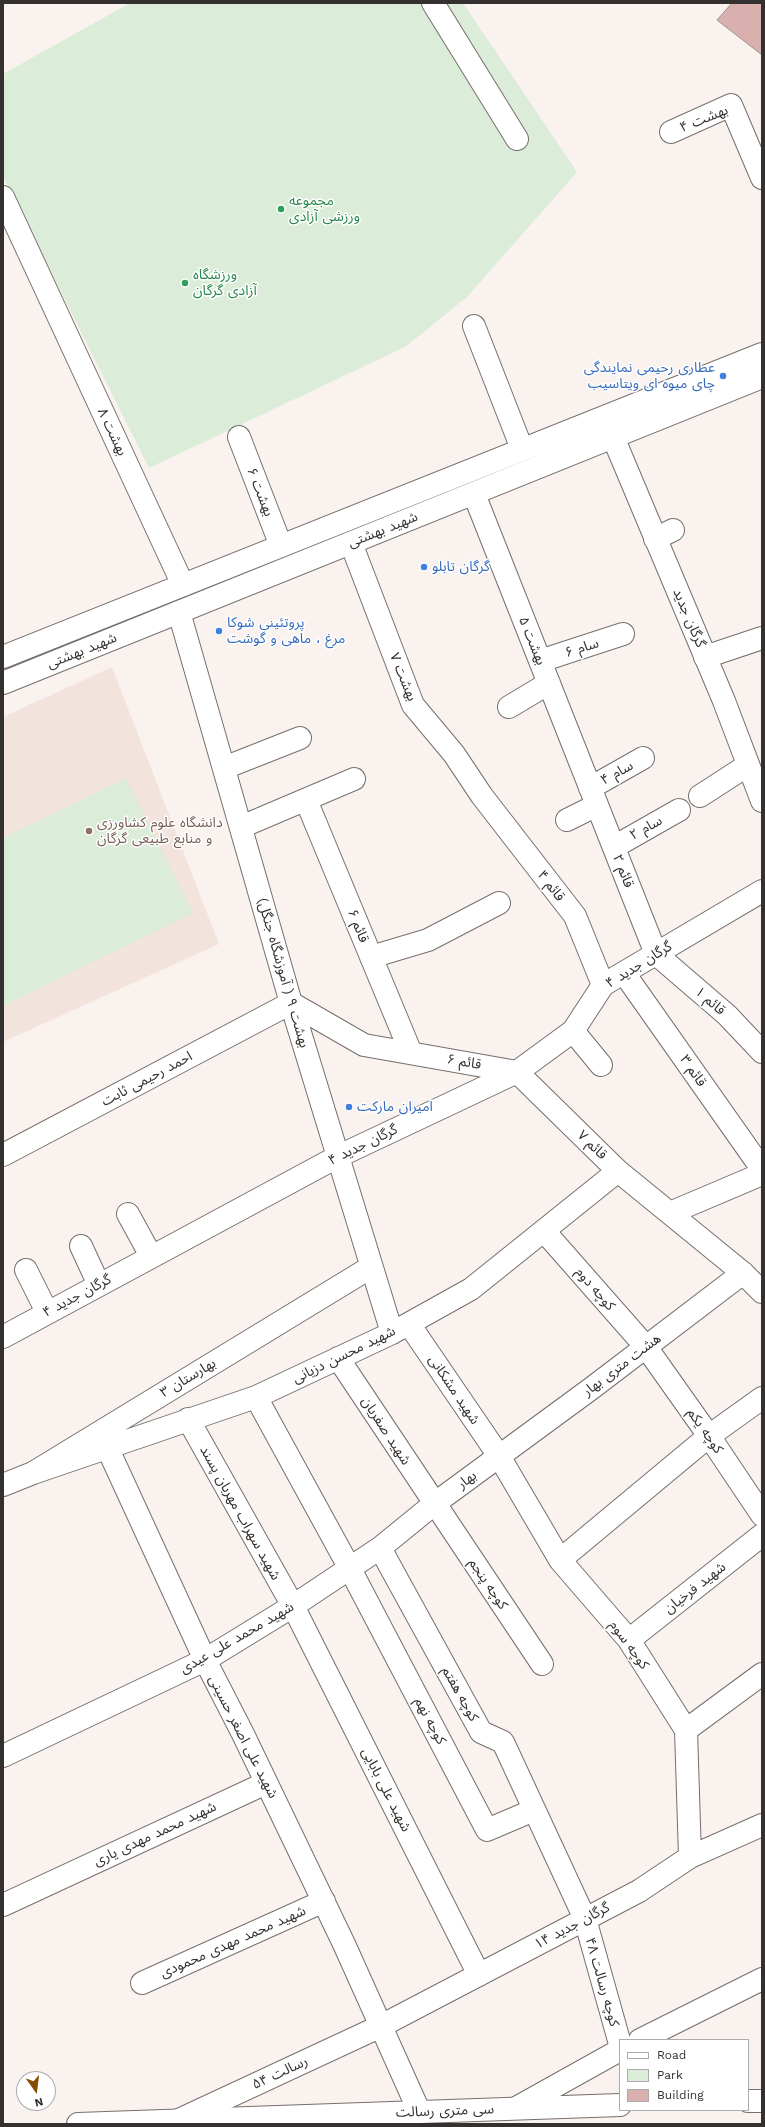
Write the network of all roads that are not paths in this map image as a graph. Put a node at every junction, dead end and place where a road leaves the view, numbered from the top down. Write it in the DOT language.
graph roads {
  1 [pos="432,3"];
  2 [pos="671,132"];
  3 [pos="517,139"];
  4 [pos="762,178"];
  5 [pos="3,197"];
  6 [pos="8,221"];
  7 [pos="474,326"];
  8 [pos="753,357"];
  9 [pos="757,379"];
  10 [pos="239,437"];
  11 [pos="613,437"];
  12 [pos="522,449"];
  13 [pos="474,494"];
  14 [pos="351,543"];
  15 [pos="281,546"];
  16 [pos="183,585"];
  17 [pos="179,612"];
  18 [pos="623,634"];
  19 [pos="762,638"];
  20 [pos="3,657"];
  21 [pos="705,657"];
  22 [pos="540,661"];
  23 [pos="3,683"];
  24 [pos="549,683"];
  25 [pos="508,707"];
  26 [pos="300,738"];
  27 [pos="643,758"];
  28 [pos="748,765"];
  29 [pos="224,768"];
  30 [pos="354,779"];
  31 [pos="482,796"];
  32 [pos="594,796"];
  33 [pos="700,796"];
  34 [pos="306,800"];
  35 [pos="762,801"];
  36 [pos="679,810"];
  37 [pos="567,820"];
  38 [pos="241,827"];
  39 [pos="614,847"];
  40 [pos="762,891"];
  41 [pos="499,903"];
  42 [pos="656,954"];
  43 [pos="371,957"];
  44 [pos="624,973"];
  45 [pos="603,985"];
  46 [pos="291,1003"];
  47 [pos="573,1031"];
  48 [pos="762,1052"];
  49 [pos="411,1053"];
  50 [pos="601,1065"];
  51 [pos="517,1072"];
  52 [pos="3,1155"];
  53 [pos="337,1157"];
  54 [pos="762,1169"];
  55 [pos="618,1171"];
  56 [pos="762,1174"];
  57 [pos="128,1214"];
  58 [pos="670,1214"];
  59 [pos="544,1231"];
  60 [pos="81,1246"];
  61 [pos="151,1256"];
  62 [pos="372,1267"];
  63 [pos="26,1270"];
  64 [pos="743,1273"];
  65 [pos="99,1285"];
  66 [pos="762,1292"];
  67 [pos="47,1312"];
  68 [pos="400,1328"];
  69 [pos="3,1337"];
  70 [pos="646,1347"];
  71 [pos="338,1358"];
  72 [pos="256,1397"];
  73 [pos="762,1398"];
  74 [pos="188,1419"];
  75 [pos="709,1436"];
  76 [pos="107,1447"];
  77 [pos="499,1456"];
  78 [pos="33,1473"];
  79 [pos="3,1485"];
  80 [pos="434,1504"];
  81 [pos="762,1515"];
  82 [pos="762,1535"];
  83 [pos="380,1548"];
  84 [pos="560,1560"];
  85 [pos="349,1567"];
  86 [pos="293,1606"];
  87 [pos="628,1640"];
  88 [pos="204,1660"];
  89 [pos="542,1664"];
  90 [pos="762,1674"];
  91 [pos="686,1730"];
  92 [pos="3,1756"];
  93 [pos="266,1783"];
  94 [pos="534,1810"];
  95 [pos="762,1825"];
  96 [pos="690,1858"];
  97 [pos="324,1901"];
  98 [pos="3,1904"];
  99 [pos="585,1919"];
  100 [pos="479,1975"];
  101 [pos="762,1979"];
  102 [pos="142,1983"];
  103 [pos="381,2026"];
  104 [pos="642,2039"];
  105 [pos="619,2040"];
  106 [pos="619,2051"];
  107 [pos="749,2101"];
  108 [pos="762,2101"];
  109 [pos="619,2105"];
  110 [pos="516,2108"];
  111 [pos="419,2111"];
  112 [pos="180,2120"];
  113 [pos="78,2124"];
  1 -- 3 [label="street"];
  2 -- 4 [label="street, ۴ بهشت"];
  5 -- 6 [label="street, ۸ بهشت"];
  6 -- 16 [label="street, ۸ بهشت"];
  7 -- 12 [label="street"];
  8 -- 9 [label="street"];
  8 -- 12 [label="street, شهید بهشتی"];
  9 -- 11 [label="street, شهید بهشتی"];
  10 -- 15 [label="street, ۶ بهشت"];
  11 -- 13 [label="street, شهید بهشتی"];
  11 -- 21 [label="street, گرگان جدید"];
  12 -- 15 [label="street, شهید بهشتی"];
  13 -- 14 [label="street, شهید بهشتی"];
  13 -- 22 [label="street, بهشت ۵"];
  14 -- 17 [label="street, شهید بهشتی"];
  14 -- 31 [label="street, بهشت ۷"];
  15 -- 16 [label="street, شهید بهشتی"];
  16 -- 20 [label="street, شهید بهشتی"];
  17 -- 23 [label="street, شهید بهشتی"];
  17 -- 29 [label="street, بهشت ۹ ( آموزشگاه جنگل)"];
  18 -- 22 [label="street, ۶ سام"];
  19 -- 21 [label="street"];
  21 -- 28 [label="street, گرگان جدید"];
  22 -- 24 [label="street, بهشت ۵"];
  24 -- 25 [label="street"];
  24 -- 32 [label="street, بهشت ۵"];
  26 -- 29 [label="street"];
  27 -- 32 [label="street, ۴ سام"];
  28 -- 33 [label="street"];
  28 -- 35 [label="street, گرگان جدید"];
  29 -- 38 [label="street, بهشت ۹ ( آموزشگاه جنگل)"];
  30 -- 34 [label="street"];
  31 -- 45 [label="street, قائم ۴"];
  32 -- 37 [label="street, ۴ سام"];
  32 -- 39 [label="street, ۲ قائم"];
  34 -- 38 [label="street"];
  34 -- 43 [label="street, قائم ۶"];
  36 -- 39 [label="street, ۲ سام"];
  38 -- 46 [label="street, بهشت ۹ ( آموزشگاه جنگل)"];
  39 -- 42 [label="street, ۲ قائم"];
  40 -- 42 [label="street, گرگان جدید ۴"];
  41 -- 43 [label="street"];
  42 -- 44 [label="street, گرگان جدید ۴"];
  42 -- 48 [label="street, ۱ قائم"];
  43 -- 49 [label="street, قائم ۶"];
  44 -- 45 [label="street, گرگان جدید ۴"];
  44 -- 54 [label="street, ۳ قائم"];
  45 -- 47 [label="street, گرگان جدید ۴"];
  46 -- 49 [label="street, ۶ قائم"];
  46 -- 52 [label="street, احمد رحیمی ثابت"];
  46 -- 53 [label="street, بهشت ۹ ( آموزشگاه جنگل)"];
  47 -- 50 [label="street"];
  47 -- 51 [label="street, گرگان جدید ۴"];
  49 -- 51 [label="street, ۶ قائم"];
  51 -- 53 [label="street, گرگان جدید ۴"];
  51 -- 55 [label="street, ۷ قائم"];
  53 -- 61 [label="street, گرگان جدید ۴"];
  53 -- 62 [label="street, بهشت ۹ ( آموزشگاه جنگل)"];
  55 -- 58 [label="street, ۷ قائم"];
  55 -- 59 [label="street, شهید محسن دزیانی"];
  56 -- 58 [label="street"];
  57 -- 61 [label="street"];
  58 -- 64 [label="street, ۷ قائم"];
  59 -- 68 [label="street, شهید محسن دزیانی"];
  59 -- 70 [label="street, کوچه دوم"];
  60 -- 65 [label="street"];
  61 -- 65 [label="street, گرگان جدید ۴"];
  62 -- 68 [label="street, بهشت ۹ ( آموزشگاه جنگل)"];
  62 -- 78 [label="street, بهارستان ۳"];
  63 -- 67 [label="street"];
  64 -- 66 [label="street, ۷ قائم"];
  64 -- 70 [label="street, هشت متری بهار"];
  65 -- 67 [label="street, گرگان جدید ۴"];
  67 -- 69 [label="street, گرگان جدید ۴"];
  68 -- 71 [label="street, شهید محسن دزیانی"];
  68 -- 77 [label="street, شهید مشکانی"];
  70 -- 75 [label="street, کوچه یکم"];
  70 -- 77 [label="street, هشت متری بهار"];
  71 -- 72 [label="street, شهید محسن دزیانی"];
  71 -- 80 [label="street, شهید صفریان"];
  72 -- 74 [label="street, شهید محسن دزیانی"];
  72 -- 85 [label="street"];
  73 -- 75 [label="street"];
  74 -- 76 [label="street, شهید محسن دزیانی"];
  74 -- 86 [label="street, شهید سهراب مهربان پسند"];
  75 -- 81 [label="street, کوچه یکم"];
  75 -- 84 [label="street"];
  76 -- 78 [label="street, شهید محسن دزیانی"];
  76 -- 88 [label="street, شهید علی اصغر حسینی"];
  77 -- 80 [label="street, بهار"];
  77 -- 84 [label="street, کوچه سوم"];
  78 -- 79 [label="street, بهارستان ۳"];
  80 -- 83 [label="street, شهید محمد علی عیدی"];
  80 -- 89 [label="street, کوچه پنجم"];
  82 -- 87 [label="street, شهید فرخیان"];
  83 -- 85 [label="street, شهید محمد علی عیدی"];
  83 -- 94 [label="street, کوچه هفتم"];
  84 -- 87 [label="street, کوچه سوم"];
  85 -- 86 [label="street, شهید محمد علی عیدی"];
  85 -- 94 [label="street, کوچه نهم"];
  86 -- 88 [label="street, شهید محمد علی عیدی"];
  86 -- 100 [label="street, شهید علی بابایی"];
  87 -- 91 [label="street, کوچه سوم"];
  88 -- 92 [label="street, شهید محمد علی عیدی"];
  88 -- 93 [label="street, شهید علی اصغر حسینی"];
  90 -- 91 [label="street"];
  91 -- 96 [label="street"];
  93 -- 97 [label="street, شهید علی اصغر حسینی"];
  93 -- 98 [label="street, شهید محمد مهدی یاری"];
  94 -- 99 [label="street, کوچه هفتم"];
  95 -- 96 [label="street, گرگان جدید ۱۴"];
  96 -- 99 [label="street, گرگان جدید ۱۴"];
  97 -- 102 [label="street, شهید محمد مهدی محمودی"];
  97 -- 103 [label="street, شهید علی اصغر حسینی"];
  99 -- 100 [label="street, گرگان جدید ۱۴"];
  99 -- 105 [label="street, کوچه رسالت ۴۸"];
  100 -- 103 [label="street, گرگان جدید ۱۴"];
  101 -- 104 [label="street"];
  103 -- 111 [label="street, شهید علی اصغر حسینی"];
  103 -- 112 [label="street, ۵۴ رسالت"];
  106 -- 110 [label="street"];
  107 -- 108 [label="street"];
  109 -- 110 [label="street, سی متری رسالت"];
  110 -- 111 [label="street, سی متری رسالت"];
  111 -- 112 [label="street, سی متری رسالت"];
  112 -- 113 [label="street, سی متری رسالت"];
}
